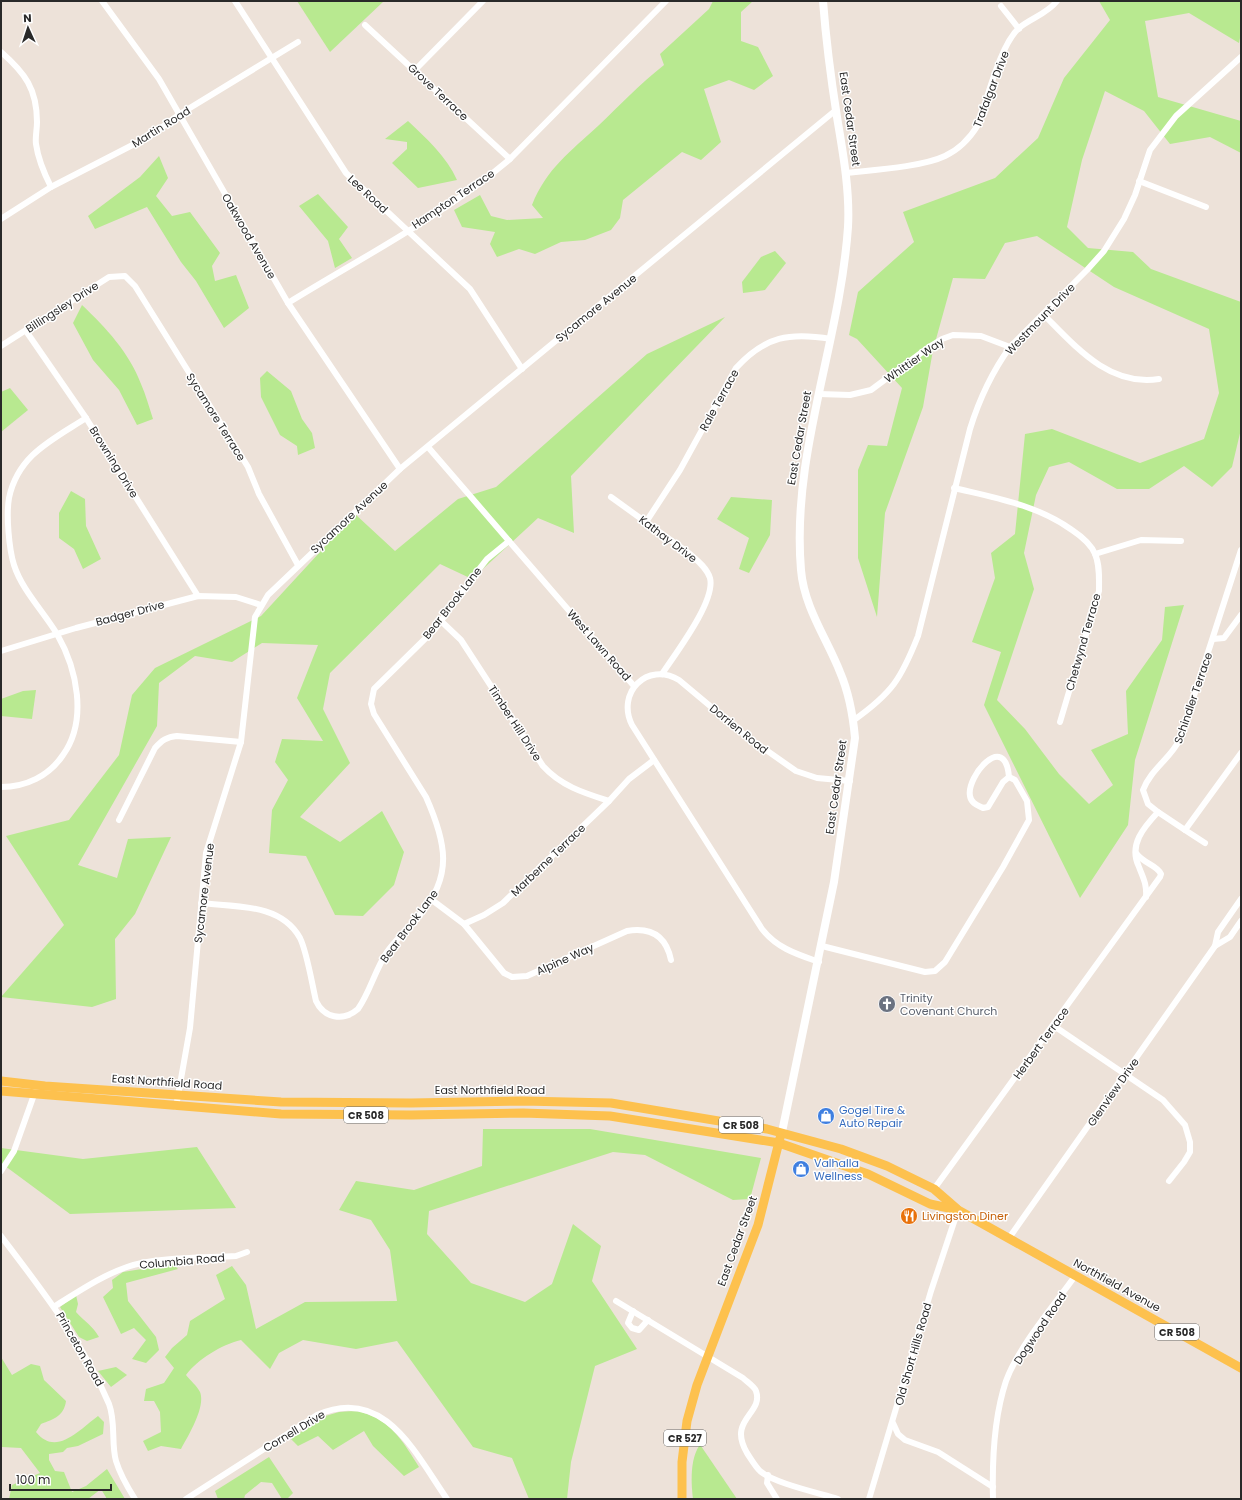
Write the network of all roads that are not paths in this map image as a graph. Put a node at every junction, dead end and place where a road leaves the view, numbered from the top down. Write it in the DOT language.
graph roads {
  1 [pos="102,1"];
  2 [pos="235,1"];
  3 [pos="483,1"];
  4 [pos="666,1"];
  5 [pos="823,1"];
  6 [pos="1057,1"];
  7 [pos="1001,6"];
  8 [pos="365,25"];
  9 [pos="1019,29"];
  10 [pos="298,42"];
  11 [pos="1,52"];
  12 [pos="273,58"];
  13 [pos="1241,58"];
  14 [pos="415,70"];
  15 [pos="836,110"];
  16 [pos="180,114"];
  17 [pos="510,159"];
  18 [pos="845,173"];
  19 [pos="1139,181"];
  20 [pos="51,188"];
  21 [pos="1206,207"];
  22 [pos="1,219"];
  23 [pos="407,230"];
  24 [pos="125,276"];
  25 [pos="288,303"];
  26 [pos="1043,314"];
  27 [pos="26,331"];
  28 [pos="831,339"];
  29 [pos="1,346"];
  30 [pos="1010,347"];
  31 [pos="522,369"];
  32 [pos="1159,379"];
  33 [pos="819,394"];
  34 [pos="86,418"];
  35 [pos="428,447"];
  36 [pos="400,469"];
  37 [pos="954,488"];
  38 [pos="611,497"];
  39 [pos="646,522"];
  40 [pos="509,541"];
  41 [pos="1181,541"];
  42 [pos="1241,550"];
  43 [pos="1095,554"];
  44 [pos="298,565"];
  45 [pos="198,596"];
  46 [pos="261,605"];
  47 [pos="1241,615"];
  48 [pos="441,621"];
  49 [pos="57,634"];
  50 [pos="1213,639"];
  51 [pos="1,651"];
  52 [pos="662,674"];
  53 [pos="634,686"];
  54 [pos="854,720"];
  55 [pos="1060,722"];
  56 [pos="241,742"];
  57 [pos="1241,753"];
  58 [pos="654,760"];
  59 [pos="1009,777"];
  60 [pos="850,780"];
  61 [pos="1,787"];
  62 [pos="609,801"];
  63 [pos="1158,812"];
  64 [pos="119,820"];
  65 [pos="1185,830"];
  66 [pos="1205,843"];
  67 [pos="1136,853"];
  68 [pos="1146,897"];
  69 [pos="1241,899"];
  70 [pos="432,900"];
  71 [pos="201,903"];
  72 [pos="1241,921"];
  73 [pos="464,924"];
  74 [pos="822,946"];
  75 [pos="1215,946"];
  76 [pos="671,960"];
  77 [pos="819,962"];
  78 [pos="1054,1026"];
  79 [pos="1125,1075"];
  80 [pos="1,1081"];
  81 [pos="37,1084"];
  82 [pos="1,1091"];
  83 [pos="35,1094"];
  84 [pos="177,1095"];
  85 [pos="281,1102"];
  86 [pos="487,1102"];
  87 [pos="382,1103"];
  88 [pos="589,1103"];
  89 [pos="176,1107"];
  90 [pos="281,1114"];
  91 [pos="487,1114"];
  92 [pos="384,1115"];
  93 [pos="589,1115"];
  94 [pos="782,1132"];
  95 [pos="779,1143"];
  96 [pos="1,1172"];
  97 [pos="886,1181"];
  98 [pos="1169,1181"];
  99 [pos="934,1189"];
  100 [pos="958,1210"];
  101 [pos="982,1222"];
  102 [pos="1,1236"];
  103 [pos="1009,1238"];
  104 [pos="247,1252"];
  105 [pos="1075,1276"];
  106 [pos="616,1301"];
  107 [pos="55,1306"];
  108 [pos="633,1311"];
  109 [pos="648,1320"];
  110 [pos="707,1358"];
  111 [pos="1241,1368"];
  112 [pos="893,1423"];
  113 [pos="768,1475"];
  114 [pos="993,1487"];
  115 [pos="817,1492"];
  116 [pos="135,1499"];
  117 [pos="186,1499"];
  118 [pos="447,1499"];
  119 [pos="682,1499"];
  120 [pos="777,1499"];
  121 [pos="815,1499"];
  122 [pos="838,1499"];
  123 [pos="869,1499"];
  124 [pos="993,1499"];
  1 -- 16 [label="street, Oakwood Avenue"];
  2 -- 12 [label="street, Lee Road"];
  3 -- 14 [label="street"];
  4 -- 17 [label="street, Hampton Terrace"];
  5 -- 15 [label="main road, East Cedar Street / CR 527"];
  6 -- 9 [label="street, Trafalgar Drive"];
  7 -- 9 [label="street"];
  8 -- 14 [label="street, Grove Terrace"];
  9 -- 18 [label="street, Trafalgar Drive"];
  10 -- 12 [label="street, Martin Road"];
  11 -- 20 [label="street"];
  12 -- 16 [label="street, Martin Road"];
  12 -- 23 [label="street, Lee Road"];
  13 -- 19 [label="street, Westmount Drive"];
  14 -- 17 [label="street, Grove Terrace"];
  15 -- 18 [label="main road, East Cedar Street / CR 527"];
  15 -- 31 [label="street, Sycamore Avenue"];
  16 -- 20 [label="street, Martin Road"];
  16 -- 25 [label="street, Oakwood Avenue"];
  17 -- 23 [label="street, Hampton Terrace"];
  18 -- 28 [label="main road, East Cedar Street / CR 527"];
  19 -- 21 [label="street"];
  19 -- 26 [label="street, Westmount Drive"];
  20 -- 22 [label="street, Martin Road"];
  23 -- 25 [label="street, Hampton Terrace"];
  23 -- 31 [label="street, Lee Road"];
  24 -- 27 [label="street, Billingsley Drive"];
  24 -- 44 [label="street, Sycamore Terrace"];
  25 -- 36 [label="street, Oakwood Avenue"];
  26 -- 30 [label="street, Westmount Drive"];
  26 -- 32 [label="street"];
  27 -- 29 [label="street, Billingsley Drive"];
  27 -- 34 [label="street, Browning Drive"];
  28 -- 33 [label="main road, East Cedar Street / CR 527"];
  28 -- 39 [label="street, Rale Terrace"];
  30 -- 33 [label="street, Whittier Way"];
  30 -- 37 [label="street, Westmount Drive"];
  31 -- 35 [label="street, Sycamore Avenue"];
  33 -- 54 [label="main road, East Cedar Street / CR 527"];
  34 -- 45 [label="street, Browning Drive"];
  34 -- 49 [label="street"];
  35 -- 36 [label="street, Sycamore Avenue"];
  35 -- 40 [label="street, West Lawn Road"];
  36 -- 44 [label="street, Sycamore Avenue"];
  37 -- 43 [label="street, Chetwynd Terrace"];
  37 -- 54 [label="street, Westmount Drive"];
  38 -- 39 [label="street, Kathay Drive"];
  39 -- 52 [label="street, Kathay Drive"];
  40 -- 48 [label="street, Bear Brook Lane"];
  40 -- 53 [label="street, West Lawn Road"];
  41 -- 43 [label="street"];
  42 -- 50 [label="street, Schindler Terrace"];
  43 -- 55 [label="street, Chetwynd Terrace"];
  44 -- 46 [label="street, Sycamore Avenue"];
  45 -- 46 [label="street, Badger Drive"];
  45 -- 49 [label="street, Badger Drive"];
  46 -- 56 [label="street, Sycamore Avenue"];
  47 -- 50 [label="street, Schindler Terrace"];
  48 -- 62 [label="street, Timber Hill Drive"];
  48 -- 70 [label="street, Bear Brook Lane"];
  49 -- 51 [label="street, Badger Drive"];
  49 -- 61 [label="street"];
  50 -- 63 [label="street, Schindler Terrace"];
  52 -- 53 [label="street"];
  52 -- 60 [label="street, Dorrien Road"];
  53 -- 58 [label="street, West Lawn Road"];
  54 -- 60 [label="main road, East Cedar Street / CR 527"];
  56 -- 64 [label="street"];
  56 -- 71 [label="street, Sycamore Avenue"];
  57 -- 65 [label="street"];
  58 -- 62 [label="street, Marberne Terrace"];
  58 -- 77 [label="street, West Lawn Road"];
  59 -- 59 [label="street"];
  59 -- 74 [label="street"];
  60 -- 74 [label="main road, East Cedar Street / CR 527"];
  62 -- 73 [label="street, Marberne Terrace"];
  63 -- 65 [label="street"];
  63 -- 67 [label="street"];
  65 -- 66 [label="street"];
  67 -- 68 [label="street"];
  67 -- 68 [label="street, Herbert Terrace"];
  68 -- 78 [label="street, Herbert Terrace"];
  69 -- 75 [label="street, Glenview Drive"];
  70 -- 71 [label="street, Bear Brook Lane"];
  70 -- 73 [label="street"];
  71 -- 84 [label="street, Sycamore Avenue"];
  72 -- 75 [label="street, Glenview Drive"];
  73 -- 76 [label="street, Alpine Way"];
  74 -- 77 [label="main road, East Cedar Street / CR 527"];
  75 -- 79 [label="street, Glenview Drive"];
  77 -- 94 [label="main road, East Cedar Street / CR 527"];
  78 -- 79 [label="street"];
  78 -- 99 [label="street, Herbert Terrace"];
  79 -- 98 [label="street"];
  79 -- 103 [label="street, Glenview Drive"];
  80 -- 81 [label="main road, East Northfield Road / CR 508"];
  81 -- 83 [label="street"];
  81 -- 84 [label="main road, East Northfield Road / CR 508"];
  82 -- 83 [label="main road, East Northfield Road / CR 508"];
  83 -- 89 [label="main road, East Northfield Road / CR 508"];
  83 -- 96 [label="street"];
  84 -- 85 [label="main road, East Northfield Road / CR 508"];
  84 -- 89 [label="street, Sycamore Avenue"];
  85 -- 87 [label="main road, East Northfield Road / CR 508"];
  85 -- 90 [label="main road"];
  86 -- 87 [label="main road, East Northfield Road / CR 508"];
  86 -- 88 [label="main road, East Northfield Road / CR 508"];
  86 -- 91 [label="main road"];
  87 -- 92 [label="main road"];
  88 -- 93 [label="main road"];
  88 -- 94 [label="main road, East Northfield Road / CR 508"];
  89 -- 90 [label="main road, East Northfield Road / CR 508"];
  90 -- 92 [label="main road, East Northfield Road / CR 508"];
  91 -- 92 [label="main road, East Northfield Road / CR 508"];
  91 -- 93 [label="main road, East Northfield Road / CR 508"];
  93 -- 95 [label="main road, East Northfield Road / CR 508"];
  94 -- 95 [label="main road, East Cedar Street / CR 527"];
  94 -- 99 [label="main road, East Northfield Road / CR 508"];
  95 -- 97 [label="main road, East Northfield Road / CR 508"];
  95 -- 110 [label="main road, East Cedar Street / CR 527"];
  97 -- 99 [label="main road"];
  97 -- 100 [label="main road, East Northfield Road / CR 508"];
  99 -- 100 [label="main road, East Northfield Road / CR 508"];
  100 -- 101 [label="main road, East Northfield Road / CR 508"];
  100 -- 112 [label="street, Old Short Hills Road"];
  101 -- 103 [label="main road, Northfield Avenue / CR 508"];
  102 -- 107 [label="street, Princeton Road"];
  103 -- 105 [label="main road, Northfield Avenue / CR 508"];
  104 -- 107 [label="street, Columbia Road"];
  105 -- 111 [label="main road, Northfield Avenue / CR 508"];
  105 -- 114 [label="street, Dogwood Road"];
  106 -- 108 [label="street"];
  107 -- 116 [label="street, Princeton Road"];
  108 -- 109 [label="street"];
  108 -- 109 [label="street"];
  109 -- 110 [label="street"];
  110 -- 113 [label="street"];
  110 -- 119 [label="main road, East Cedar Street / CR 527"];
  112 -- 114 [label="street"];
  112 -- 123 [label="street, Old Short Hills Road"];
  113 -- 115 [label="street"];
  113 -- 120 [label="street"];
  114 -- 124 [label="street, Dogwood Road"];
  115 -- 121 [label="street"];
  115 -- 122 [label="street"];
  117 -- 118 [label="street, Cornell Drive"];
}
